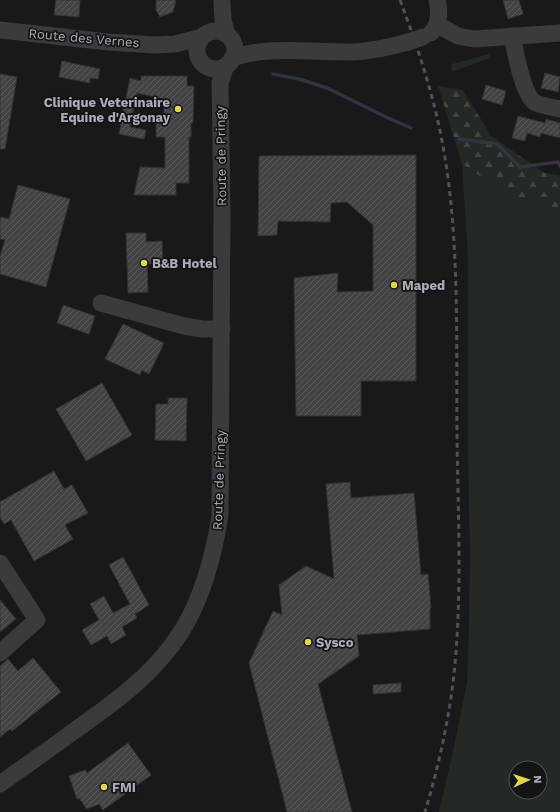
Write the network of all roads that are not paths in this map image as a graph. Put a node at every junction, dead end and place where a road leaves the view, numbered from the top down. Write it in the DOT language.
graph roads {
  1 [pos="214,0"];
  2 [pos="222,0"];
  3 [pos="437,0"];
  4 [pos="438,25"];
  5 [pos="0,30"];
  6 [pos="560,33"];
  7 [pos="206,35"];
  8 [pos="512,36"];
  9 [pos="230,38"];
  10 [pos="168,45"];
  11 [pos="270,51"];
  12 [pos="203,61"];
  13 [pos="229,62"];
  14 [pos="220,83"];
  15 [pos="560,109"];
  16 [pos="101,303"];
  17 [pos="222,329"];
  18 [pos="0,563"];
  19 [pos="0,653"];
  20 [pos="0,784"];
  1 -- 7 [label="street"];
  2 -- 9 [label="street"];
  3 -- 4 [label="street"];
  4 -- 8 [label="street"];
  4 -- 11 [label="street"];
  5 -- 10 [label="street, Route des Vernes"];
  6 -- 8 [label="street"];
  7 -- 9 [label="street"];
  7 -- 10 [label="street, Route des Vernes"];
  7 -- 12 [label="street"];
  8 -- 15 [label="street"];
  9 -- 11 [label="street"];
  9 -- 13 [label="street"];
  10 -- 12 [label="street, Route des Vernes"];
  11 -- 13 [label="street"];
  12 -- 13 [label="street"];
  12 -- 14 [label="street"];
  13 -- 14 [label="street, Route de Pringy"];
  14 -- 17 [label="street, Route de Pringy"];
  16 -- 17 [label="street"];
  17 -- 20 [label="street, Route de Pringy"];
  18 -- 19 [label="street"];
}
